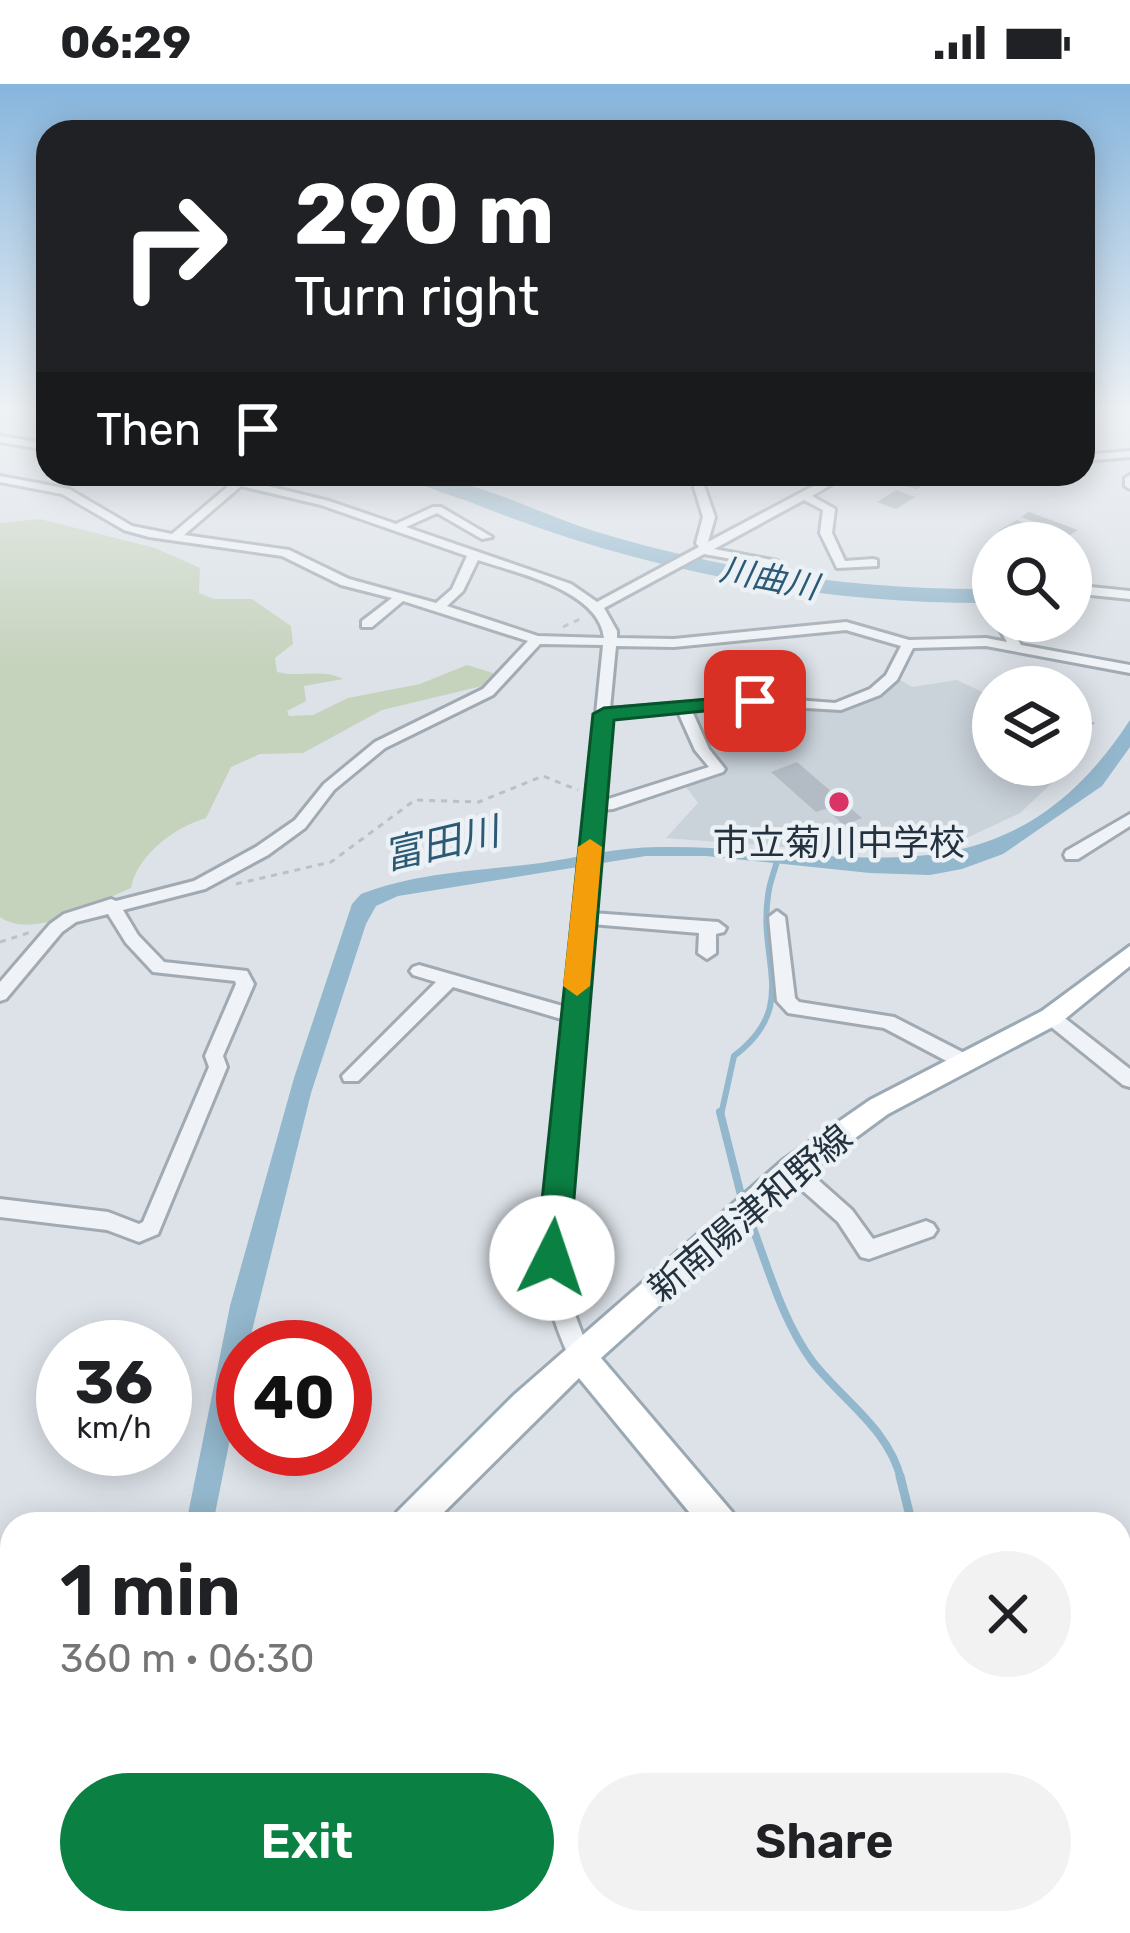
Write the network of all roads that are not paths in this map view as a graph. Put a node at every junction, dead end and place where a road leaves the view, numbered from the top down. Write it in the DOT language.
graph roads {
  1 [pos="71,495"];
  2 [pos="224,495"];
  3 [pos="300,495"];
  4 [pos="702,495"];
  5 [pos="803,496"];
  6 [pos="396,527"];
  7 [pos="486,537"];
  8 [pos="174,538"];
  9 [pos="705,549"];
  10 [pos="474,555"];
  11 [pos="873,563"];
  12 [pos="773,565"];
  13 [pos="1092,591"];
  14 [pos="1130,595"];
  15 [pos="401,596"];
  16 [pos="438,607"];
  17 [pos="597,607"];
  18 [pos="367,624"];
  19 [pos="537,640"];
  20 [pos="1013,642"];
  21 [pos="610,644"];
  22 [pos="908,644"];
  23 [pos="1015,645"];
  24 [pos="1130,669"];
  25 [pos="684,709"];
  26 [pos="604,714"];
  27 [pos="596,801"];
  28 [pos="1130,819"];
  29 [pos="1072,855"];
  30 [pos="111,905"];
  31 [pos="777,916"];
  32 [pos="583,918"];
  33 [pos="707,953"];
  34 [pos="1130,954"];
  35 [pos="419,971"];
  36 [pos="448,981"];
  37 [pos="0,994"];
  38 [pos="574,1016"];
  39 [pos="1051,1017"];
  40 [pos="963,1061"];
  41 [pos="351,1076"];
  42 [pos="1130,1080"];
  43 [pos="792,1169"];
  44 [pos="0,1208"];
  45 [pos="926,1230"];
  46 [pos="582,1359"];
  47 [pos="421,1512"];
  48 [pos="710,1512"];
  1 -- 8 [label="street"];
  2 -- 8 [label="street"];
  3 -- 6 [label="street"];
  4 -- 9 [label="street"];
  5 -- 9 [label="street"];
  5 -- 11 [label="street"];
  6 -- 7 [label="street"];
  6 -- 10 [label="street"];
  8 -- 15 [label="street"];
  9 -- 12 [label="street"];
  9 -- 17 [label="street"];
  10 -- 16 [label="street"];
  10 -- 17 [label="street"];
  13 -- 14 [label="street"];
  15 -- 16 [label="street"];
  15 -- 18 [label="street"];
  16 -- 19 [label="street"];
  17 -- 21 [label="street"];
  19 -- 21 [label="street"];
  19 -- 30 [label="street"];
  20 -- 23 [label="street"];
  21 -- 22 [label="street"];
  21 -- 26 [label="street"];
  22 -- 23 [label="street"];
  22 -- 25 [label="street"];
  23 -- 24 [label="street"];
  25 -- 26 [label="street"];
  25 -- 27 [label="street"];
  26 -- 27 [label="street"];
  27 -- 32 [label="street"];
  28 -- 29 [label="street"];
  30 -- 37 [label="street"];
  30 -- 44 [label="street"];
  31 -- 40 [label="street"];
  32 -- 33 [label="street"];
  32 -- 38 [label="street"];
  34 -- 39 [label="main road, 新南陽津和野線"];
  35 -- 36 [label="street"];
  36 -- 38 [label="street"];
  36 -- 41 [label="street"];
  38 -- 46 [label="street"];
  39 -- 40 [label="main road, 新南陽津和野線"];
  39 -- 42 [label="street"];
  40 -- 43 [label="main road, 新南陽津和野線"];
  43 -- 45 [label="street"];
  43 -- 46 [label="main road, 新南陽津和野線"];
  46 -- 47 [label="main road, 新南陽津和野線"];
  46 -- 48 [label="main road"];
}
